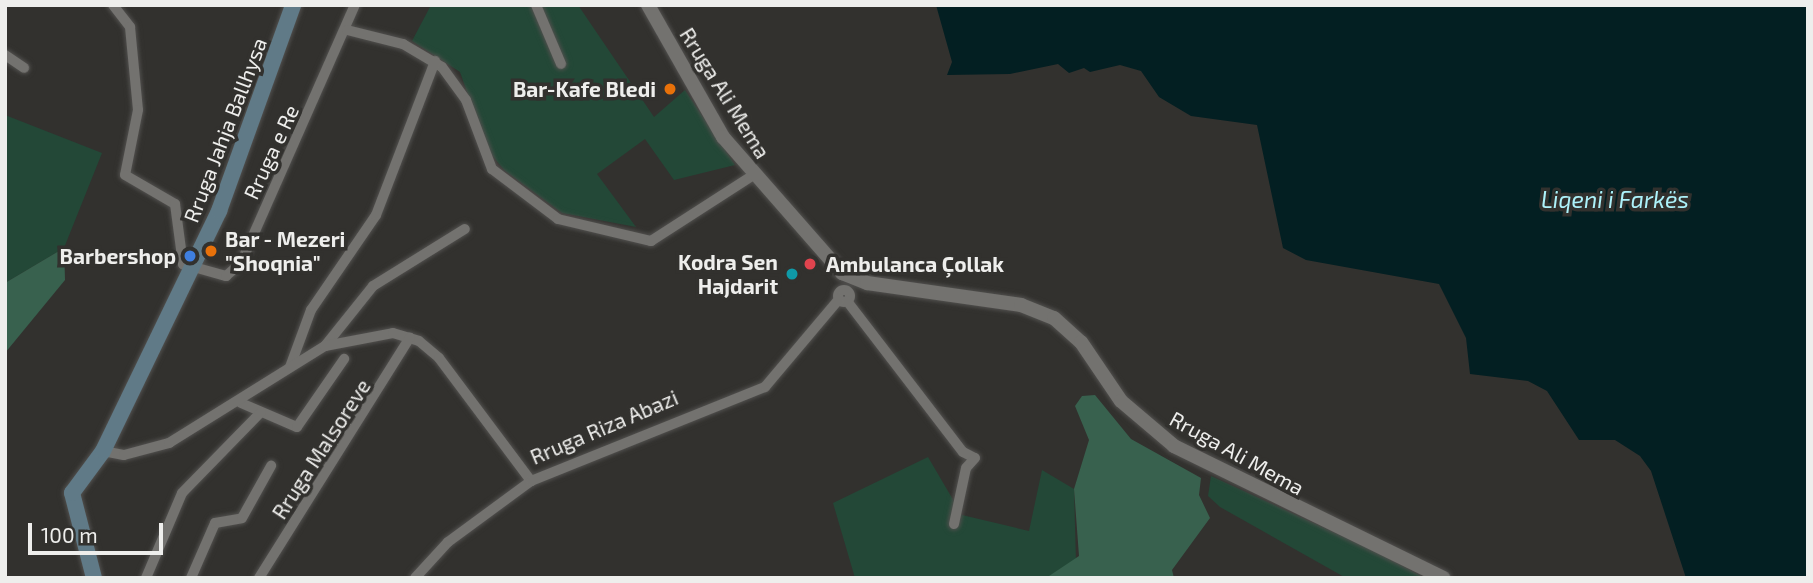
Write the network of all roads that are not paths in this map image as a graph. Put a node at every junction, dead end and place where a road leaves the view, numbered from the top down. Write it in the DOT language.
graph roads {
  1 [pos="293,5"];
  2 [pos="355,5"];
  3 [pos="536,5"];
  4 [pos="648,5"];
  5 [pos="110,7"];
  6 [pos="346,30"];
  7 [pos="5,55"];
  8 [pos="435,61"];
  9 [pos="561,64"];
  10 [pos="24,68"];
  11 [pos="752,176"];
  12 [pos="465,229"];
  13 [pos="192,268"];
  14 [pos="846,292"];
  15 [pos="410,337"];
  16 [pos="325,346"];
  17 [pos="344,359"];
  18 [pos="290,367"];
  19 [pos="241,403"];
  20 [pos="261,412"];
  21 [pos="103,451"];
  22 [pos="271,466"];
  23 [pos="531,481"];
  24 [pos="954,524"];
  25 [pos="94,578"];
  26 [pos="146,578"];
  27 [pos="191,578"];
  28 [pos="258,578"];
  29 [pos="415,578"];
  30 [pos="1443,578"];
  1 -- 13 [label="main road, Rruga Jahja Ballhysa"];
  2 -- 6 [label="street, Rruga e Re"];
  3 -- 9 [label="street"];
  4 -- 11 [label="street, Rruga Ali Mema"];
  5 -- 13 [label="street"];
  6 -- 8 [label="street"];
  6 -- 13 [label="street, Rruga e Re"];
  7 -- 10 [label="street"];
  8 -- 11 [label="street"];
  8 -- 18 [label="street"];
  11 -- 14 [label="street, Rruga Ali Mema"];
  12 -- 16 [label="street"];
  13 -- 21 [label="main road, Rruga Jahja Ballhysa"];
  14 -- 23 [label="street, Rruga Riza Abazi"];
  14 -- 24 [label="street"];
  14 -- 30 [label="street, Rruga Ali Mema"];
  15 -- 16 [label="street"];
  15 -- 23 [label="street, Rruga Riza Abazi"];
  15 -- 28 [label="street, Rruga Malsoreve"];
  16 -- 18 [label="street"];
  17 -- 20 [label="street"];
  18 -- 19 [label="street"];
  19 -- 20 [label="street"];
  19 -- 21 [label="street"];
  20 -- 26 [label="street"];
  21 -- 25 [label="main road, Rruga Jahja Ballhysa"];
  22 -- 27 [label="street"];
  23 -- 29 [label="street"];
}
